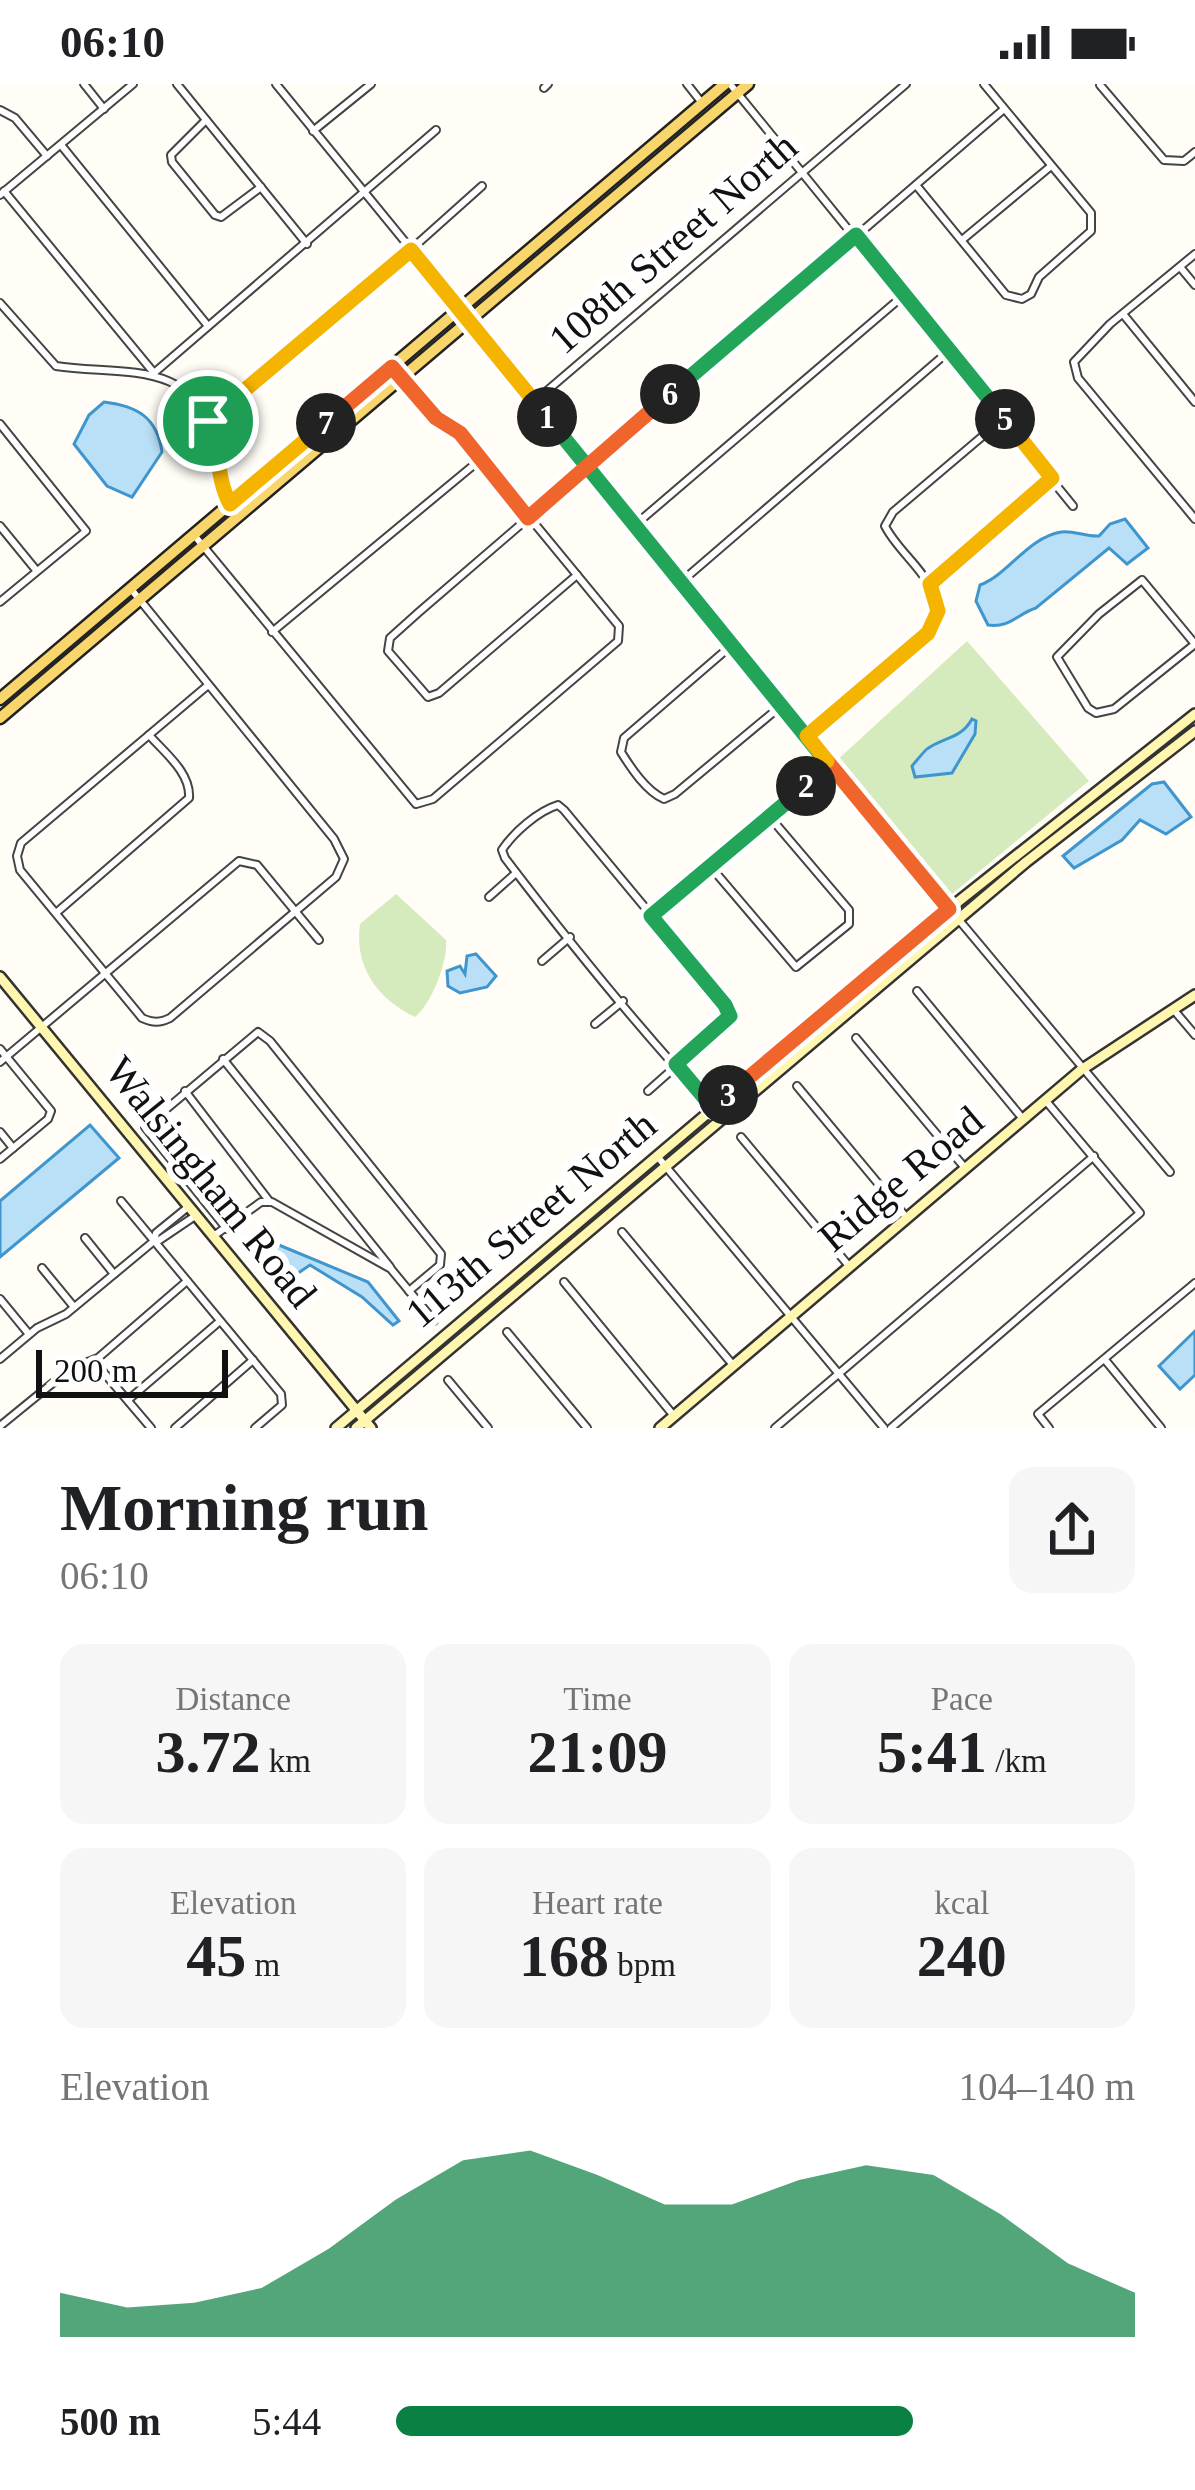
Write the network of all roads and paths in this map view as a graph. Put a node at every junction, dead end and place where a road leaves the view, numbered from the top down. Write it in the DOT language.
graph roads {
  1 [pos="84,84"];
  2 [pos="133,84"];
  3 [pos="177,84"];
  4 [pos="276,84"];
  5 [pos="371,84"];
  6 [pos="687,84"];
  7 [pos="907,84"];
  8 [pos="984,84"];
  9 [pos="735,86"];
  10 [pos="1100,86"];
  11 [pos="702,103"];
  12 [pos="104,109"];
  13 [pos="1004,109"];
  14 [pos="0,110"];
  15 [pos="206,120"];
  16 [pos="436,130"];
  17 [pos="314,131"];
  18 [pos="61,145"];
  19 [pos="1195,152"];
  20 [pos="47,156"];
  21 [pos="1052,166"];
  22 [pos="803,171"];
  23 [pos="916,185"];
  24 [pos="482,186"];
  25 [pos="261,187"];
  26 [pos="2,193"];
  27 [pos="364,194"];
  28 [pos="856,235"];
  29 [pos="962,240"];
  30 [pos="307,244"];
  31 [pos="411,250"];
  32 [pos="1195,254"];
  33 [pos="1180,267"];
  34 [pos="1195,285"];
  35 [pos="904,295"];
  36 [pos="0,303"];
  37 [pos="1123,314"];
  38 [pos="464,315"];
  39 [pos="208,326"];
  40 [pos="949,351"];
  41 [pos="392,367"];
  42 [pos="154,373"];
  43 [pos="401,377"];
  44 [pos="535,401"];
  45 [pos="1195,402"];
  46 [pos="1004,418"];
  47 [pos="208,421"];
  48 [pos="0,424"];
  49 [pos="481,459"];
  50 [pos="586,466"];
  51 [pos="1052,478"];
  52 [pos="230,504"];
  53 [pos="1073,506"];
  54 [pos="528,518"];
  55 [pos="1195,519"];
  56 [pos="634,525"];
  57 [pos="0,526"];
  58 [pos="194,535"];
  59 [pos="203,546"];
  60 [pos="37,571"];
  61 [pos="577,575"];
  62 [pos="681,582"];
  63 [pos="930,584"];
  64 [pos="130,588"];
  65 [pos="140,600"];
  66 [pos="0,602"];
  67 [pos="272,632"];
  68 [pos="733,644"];
  69 [pos="1195,644"];
  70 [pos="32,671"];
  71 [pos="42,683"];
  72 [pos="207,686"];
  73 [pos="0,699"];
  74 [pos="782,706"];
  75 [pos="1195,714"];
  76 [pos="0,718"];
  77 [pos="1195,731"];
  78 [pos="149,735"];
  79 [pos="807,736"];
  80 [pos="830,766"];
  81 [pos="770,816"];
  82 [pos="710,866"];
  83 [pos="516,873"];
  84 [pos="489,897"];
  85 [pos="949,909"];
  86 [pos="296,911"];
  87 [pos="55,914"];
  88 [pos="651,916"];
  89 [pos="958,920"];
  90 [pos="570,937"];
  91 [pos="320,940"];
  92 [pos="542,961"];
  93 [pos="105,974"];
  94 [pos="0,977"];
  95 [pos="917,991"];
  96 [pos="1195,994"];
  97 [pos="623,1001"];
  98 [pos="1173,1010"];
  99 [pos="595,1024"];
  100 [pos="40,1027"];
  101 [pos="1195,1035"];
  102 [pos="856,1038"];
  103 [pos="2,1056"];
  104 [pos="223,1059"];
  105 [pos="676,1064"];
  106 [pos="1082,1070"];
  107 [pos="797,1086"];
  108 [pos="184,1091"];
  109 [pos="648,1091"];
  110 [pos="1046,1101"];
  111 [pos="713,1108"];
  112 [pos="1023,1119"];
  113 [pos="0,1132"];
  114 [pos="741,1137"];
  115 [pos="13,1148"];
  116 [pos="657,1156"];
  117 [pos="1094,1156"];
  118 [pos="0,1159"];
  119 [pos="666,1167"];
  120 [pos="965,1168"];
  121 [pos="1170,1172"];
  122 [pos="121,1201"];
  123 [pos="270,1202"];
  124 [pos="191,1211"];
  125 [pos="907,1217"];
  126 [pos="226,1229"];
  127 [pos="622,1232"];
  128 [pos="212,1237"];
  129 [pos="85,1238"];
  130 [pos="154,1241"];
  131 [pos="849,1266"];
  132 [pos="42,1268"];
  133 [pos="391,1269"];
  134 [pos="114,1274"];
  135 [pos="188,1281"];
  136 [pos="564,1282"];
  137 [pos="1195,1283"];
  138 [pos="409,1291"];
  139 [pos="0,1299"];
  140 [pos="74,1307"];
  141 [pos="791,1316"];
  142 [pos="220,1321"];
  143 [pos="434,1321"];
  144 [pos="507,1331"];
  145 [pos="29,1335"];
  146 [pos="0,1359"];
  147 [pos="94,1360"];
  148 [pos="253,1360"];
  149 [pos="1105,1360"];
  150 [pos="733,1365"];
  151 [pos="840,1375"];
  152 [pos="448,1380"];
  153 [pos="128,1400"];
  154 [pos="674,1416"];
  155 [pos="362,1422"];
  156 [pos="0,1426"];
  157 [pos="152,1428"];
  158 [pos="175,1428"];
  159 [pos="255,1428"];
  160 [pos="336,1428"];
  161 [pos="488,1428"];
  162 [pos="587,1428"];
  163 [pos="660,1428"];
  164 [pos="775,1428"];
  165 [pos="888,1428"];
  166 [pos="1049,1428"];
  167 [pos="1161,1428"];
  1 -- 12 [label="street"];
  2 -- 12 [label="street"];
  3 -- 15 [label="street"];
  4 -- 17 [label="street"];
  5 -- 17 [label="street"];
  6 -- 11 [label="street"];
  7 -- 22 [label="street, 108th Street North"];
  8 -- 13 [label="street"];
  9 -- 11 [label="main road"];
  9 -- 22 [label="street"];
  9 -- 38 [label="main road"];
  10 -- 19 [label="street"];
  11 -- 38 [label="main road"];
  12 -- 18 [label="street"];
  13 -- 21 [label="street"];
  13 -- 23 [label="street"];
  14 -- 20 [label="street"];
  15 -- 25 [label="street"];
  15 -- 25 [label="street"];
  16 -- 27 [label="street"];
  17 -- 27 [label="street"];
  18 -- 20 [label="street"];
  18 -- 39 [label="street"];
  20 -- 26 [label="street"];
  21 -- 29 [label="street"];
  21 -- 29 [label="street"];
  22 -- 28 [label="street"];
  22 -- 44 [label="street, 108th Street North"];
  23 -- 28 [label="street"];
  23 -- 29 [label="street"];
  24 -- 31 [label="street"];
  25 -- 30 [label="street"];
  26 -- 42 [label="street"];
  27 -- 30 [label="street"];
  27 -- 31 [label="street"];
  28 -- 35 [label="street"];
  28 -- 50 [label="street"];
  30 -- 39 [label="street"];
  31 -- 38 [label="street"];
  31 -- 47 [label="street"];
  32 -- 33 [label="street"];
  33 -- 34 [label="street"];
  33 -- 37 [label="street"];
  35 -- 40 [label="street"];
  35 -- 56 [label="street"];
  36 -- 42 [label="street"];
  37 -- 45 [label="street"];
  37 -- 55 [label="street"];
  38 -- 41 [label="main road"];
  38 -- 43 [label="main road"];
  38 -- 44 [label="main road"];
  39 -- 42 [label="street"];
  40 -- 46 [label="street"];
  40 -- 62 [label="street"];
  41 -- 43 [label="street"];
  41 -- 52 [label="main road"];
  42 -- 47 [label="street"];
  43 -- 49 [label="street"];
  43 -- 59 [label="main road"];
  44 -- 50 [label="main road"];
  46 -- 51 [label="street"];
  46 -- 63 [label="street"];
  47 -- 52 [label="street"];
  48 -- 60 [label="street"];
  49 -- 54 [label="street"];
  49 -- 67 [label="street"];
  50 -- 54 [label="street"];
  50 -- 56 [label="main road"];
  51 -- 53 [label="street"];
  51 -- 63 [label="street"];
  52 -- 58 [label="main road"];
  54 -- 61 [label="street"];
  54 -- 61 [label="street"];
  56 -- 62 [label="main road"];
  57 -- 60 [label="street"];
  58 -- 59 [label="street"];
  58 -- 64 [label="main road"];
  59 -- 65 [label="main road"];
  59 -- 67 [label="street"];
  60 -- 66 [label="street"];
  61 -- 67 [label="street"];
  62 -- 68 [label="main road"];
  63 -- 79 [label="street"];
  64 -- 65 [label="street"];
  64 -- 70 [label="main road"];
  65 -- 71 [label="main road"];
  65 -- 72 [label="street"];
  68 -- 74 [label="main road"];
  68 -- 74 [label="street"];
  69 -- 69 [label="street"];
  70 -- 71 [label="main road"];
  70 -- 73 [label="main road"];
  71 -- 76 [label="main road"];
  72 -- 78 [label="street"];
  72 -- 86 [label="street"];
  74 -- 79 [label="main road"];
  75 -- 85 [label="main road, 113th Street North"];
  77 -- 89 [label="main road, 113th Street North"];
  78 -- 87 [label="street"];
  78 -- 87 [label="street"];
  79 -- 80 [label="main road"];
  80 -- 81 [label="street"];
  80 -- 85 [label="main road"];
  81 -- 82 [label="street"];
  81 -- 82 [label="street"];
  82 -- 88 [label="street"];
  83 -- 84 [label="street"];
  83 -- 88 [label="street"];
  83 -- 90 [label="street"];
  85 -- 89 [label="main road"];
  85 -- 111 [label="main road, 113th Street North"];
  86 -- 91 [label="street"];
  86 -- 93 [label="street"];
  86 -- 93 [label="street"];
  87 -- 93 [label="street"];
  88 -- 105 [label="street"];
  89 -- 106 [label="street"];
  89 -- 119 [label="main road, 113th Street North"];
  90 -- 92 [label="street"];
  90 -- 97 [label="street"];
  93 -- 100 [label="street"];
  94 -- 100 [label="main road, Walsingham Road"];
  95 -- 112 [label="street"];
  96 -- 98 [label="main road, Ridge Road"];
  97 -- 99 [label="street"];
  97 -- 105 [label="street"];
  98 -- 101 [label="street"];
  98 -- 106 [label="main road, Ridge Road"];
  100 -- 103 [label="street"];
  100 -- 124 [label="main road, Walsingham Road"];
  102 -- 120 [label="street"];
  103 -- 115 [label="street"];
  104 -- 108 [label="street"];
  104 -- 133 [label="street"];
  104 -- 138 [label="street"];
  105 -- 109 [label="street"];
  105 -- 111 [label="street"];
  106 -- 110 [label="main road, Ridge Road"];
  106 -- 121 [label="street"];
  107 -- 125 [label="street"];
  108 -- 123 [label="street"];
  108 -- 126 [label="street"];
  110 -- 112 [label="main road, Ridge Road"];
  110 -- 117 [label="street"];
  111 -- 116 [label="main road, 113th Street North"];
  112 -- 120 [label="main road, Ridge Road"];
  113 -- 115 [label="street"];
  114 -- 131 [label="street"];
  115 -- 118 [label="street"];
  116 -- 119 [label="street"];
  116 -- 155 [label="main road, 113th Street North"];
  117 -- 151 [label="street"];
  117 -- 165 [label="street"];
  119 -- 141 [label="street"];
  119 -- 155 [label="main road, 113th Street North"];
  120 -- 125 [label="main road, Ridge Road"];
  122 -- 130 [label="street"];
  123 -- 126 [label="street"];
  123 -- 133 [label="street"];
  124 -- 128 [label="main road, Walsingham Road"];
  124 -- 130 [label="street"];
  125 -- 131 [label="main road, Ridge Road"];
  126 -- 128 [label="street"];
  127 -- 150 [label="street"];
  128 -- 155 [label="main road, Walsingham Road"];
  129 -- 134 [label="street"];
  130 -- 134 [label="street"];
  130 -- 135 [label="street"];
  131 -- 141 [label="main road, Ridge Road"];
  132 -- 140 [label="street"];
  133 -- 138 [label="street"];
  134 -- 140 [label="street"];
  135 -- 142 [label="street"];
  135 -- 147 [label="street"];
  136 -- 154 [label="street"];
  137 -- 149 [label="street"];
  138 -- 143 [label="street"];
  139 -- 145 [label="street"];
  140 -- 145 [label="street"];
  141 -- 150 [label="main road, Ridge Road"];
  141 -- 151 [label="street"];
  142 -- 148 [label="street"];
  142 -- 153 [label="street"];
  144 -- 162 [label="street"];
  145 -- 146 [label="street"];
  147 -- 153 [label="street"];
  147 -- 156 [label="street"];
  148 -- 158 [label="street"];
  148 -- 159 [label="street"];
  149 -- 166 [label="street"];
  149 -- 167 [label="street"];
  150 -- 154 [label="main road, Ridge Road"];
  151 -- 164 [label="street"];
  151 -- 165 [label="street"];
  152 -- 161 [label="street"];
  153 -- 157 [label="street"];
  154 -- 163 [label="main road, Ridge Road"];
  155 -- 160 [label="main road"];
}
